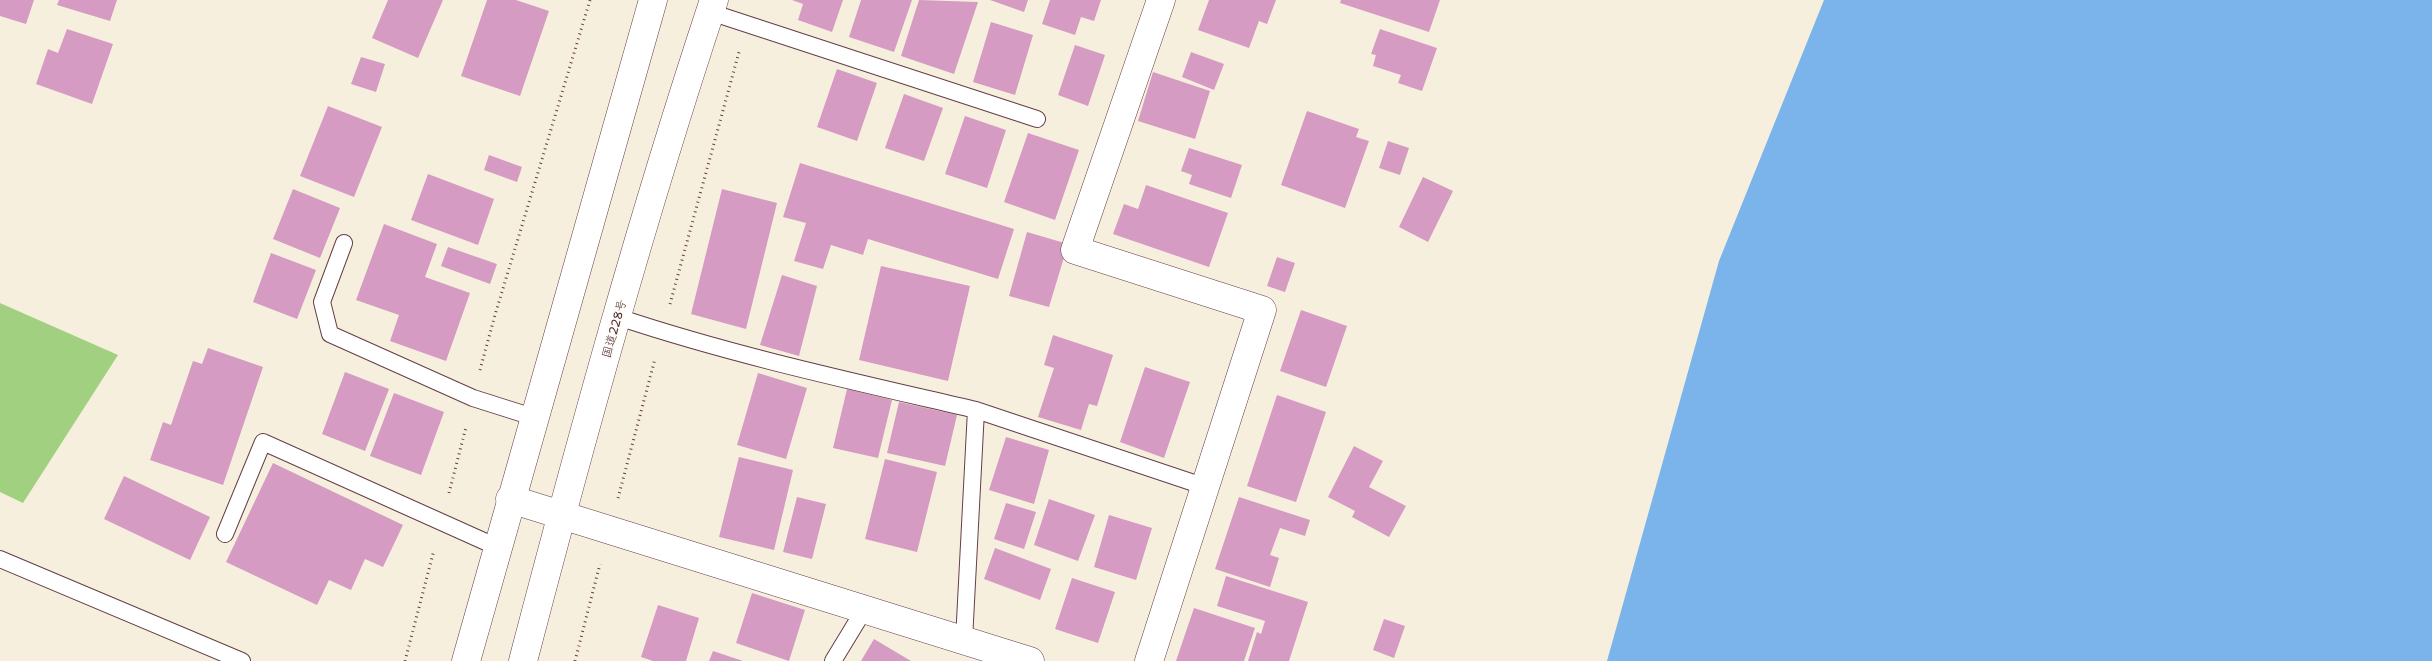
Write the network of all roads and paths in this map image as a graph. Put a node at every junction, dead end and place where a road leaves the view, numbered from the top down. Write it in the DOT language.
graph roads {
  1 [pos="590,0"];
  2 [pos="653,0"];
  3 [pos="1161,0"];
  4 [pos="712,6"];
  5 [pos="1038,119"];
  6 [pos="344,242"];
  7 [pos="618,318"];
  8 [pos="473,398"];
  9 [pos="976,410"];
  10 [pos="534,417"];
  11 [pos="1206,487"];
  12 [pos="510,499"];
  13 [pos="562,515"];
  14 [pos="441,524"];
  15 [pos="226,534"];
  16 [pos="497,547"];
  17 [pos="0,558"];
  18 [pos="864,610"];
  19 [pos="975,649"];
  20 [pos="242,661"];
  21 [pos="405,661"];
  22 [pos="466,661"];
  23 [pos="523,661"];
  24 [pos="833,661"];
  25 [pos="1030,661"];
  26 [pos="1149,661"];
  1 -- 8 [label="path"];
  2 -- 10 [label="main road"];
  3 -- 11 [label="main road"];
  4 -- 5 [label="lane"];
  4 -- 7 [label="main road, 国道228号"];
  6 -- 8 [label="lane"];
  7 -- 9 [label="lane"];
  7 -- 13 [label="main road, 国道228号"];
  8 -- 10 [label="lane"];
  8 -- 14 [label="path"];
  9 -- 11 [label="lane"];
  9 -- 19 [label="lane"];
  10 -- 12 [label="main road"];
  11 -- 26 [label="main road"];
  12 -- 13 [label="main road"];
  12 -- 16 [label="main road"];
  13 -- 18 [label="main road"];
  13 -- 23 [label="main road, 国道228号"];
  14 -- 15 [label="lane"];
  14 -- 16 [label="lane"];
  14 -- 21 [label="path"];
  16 -- 22 [label="main road"];
  17 -- 20 [label="lane"];
  18 -- 19 [label="main road"];
  18 -- 24 [label="lane"];
  19 -- 25 [label="main road"];
}
